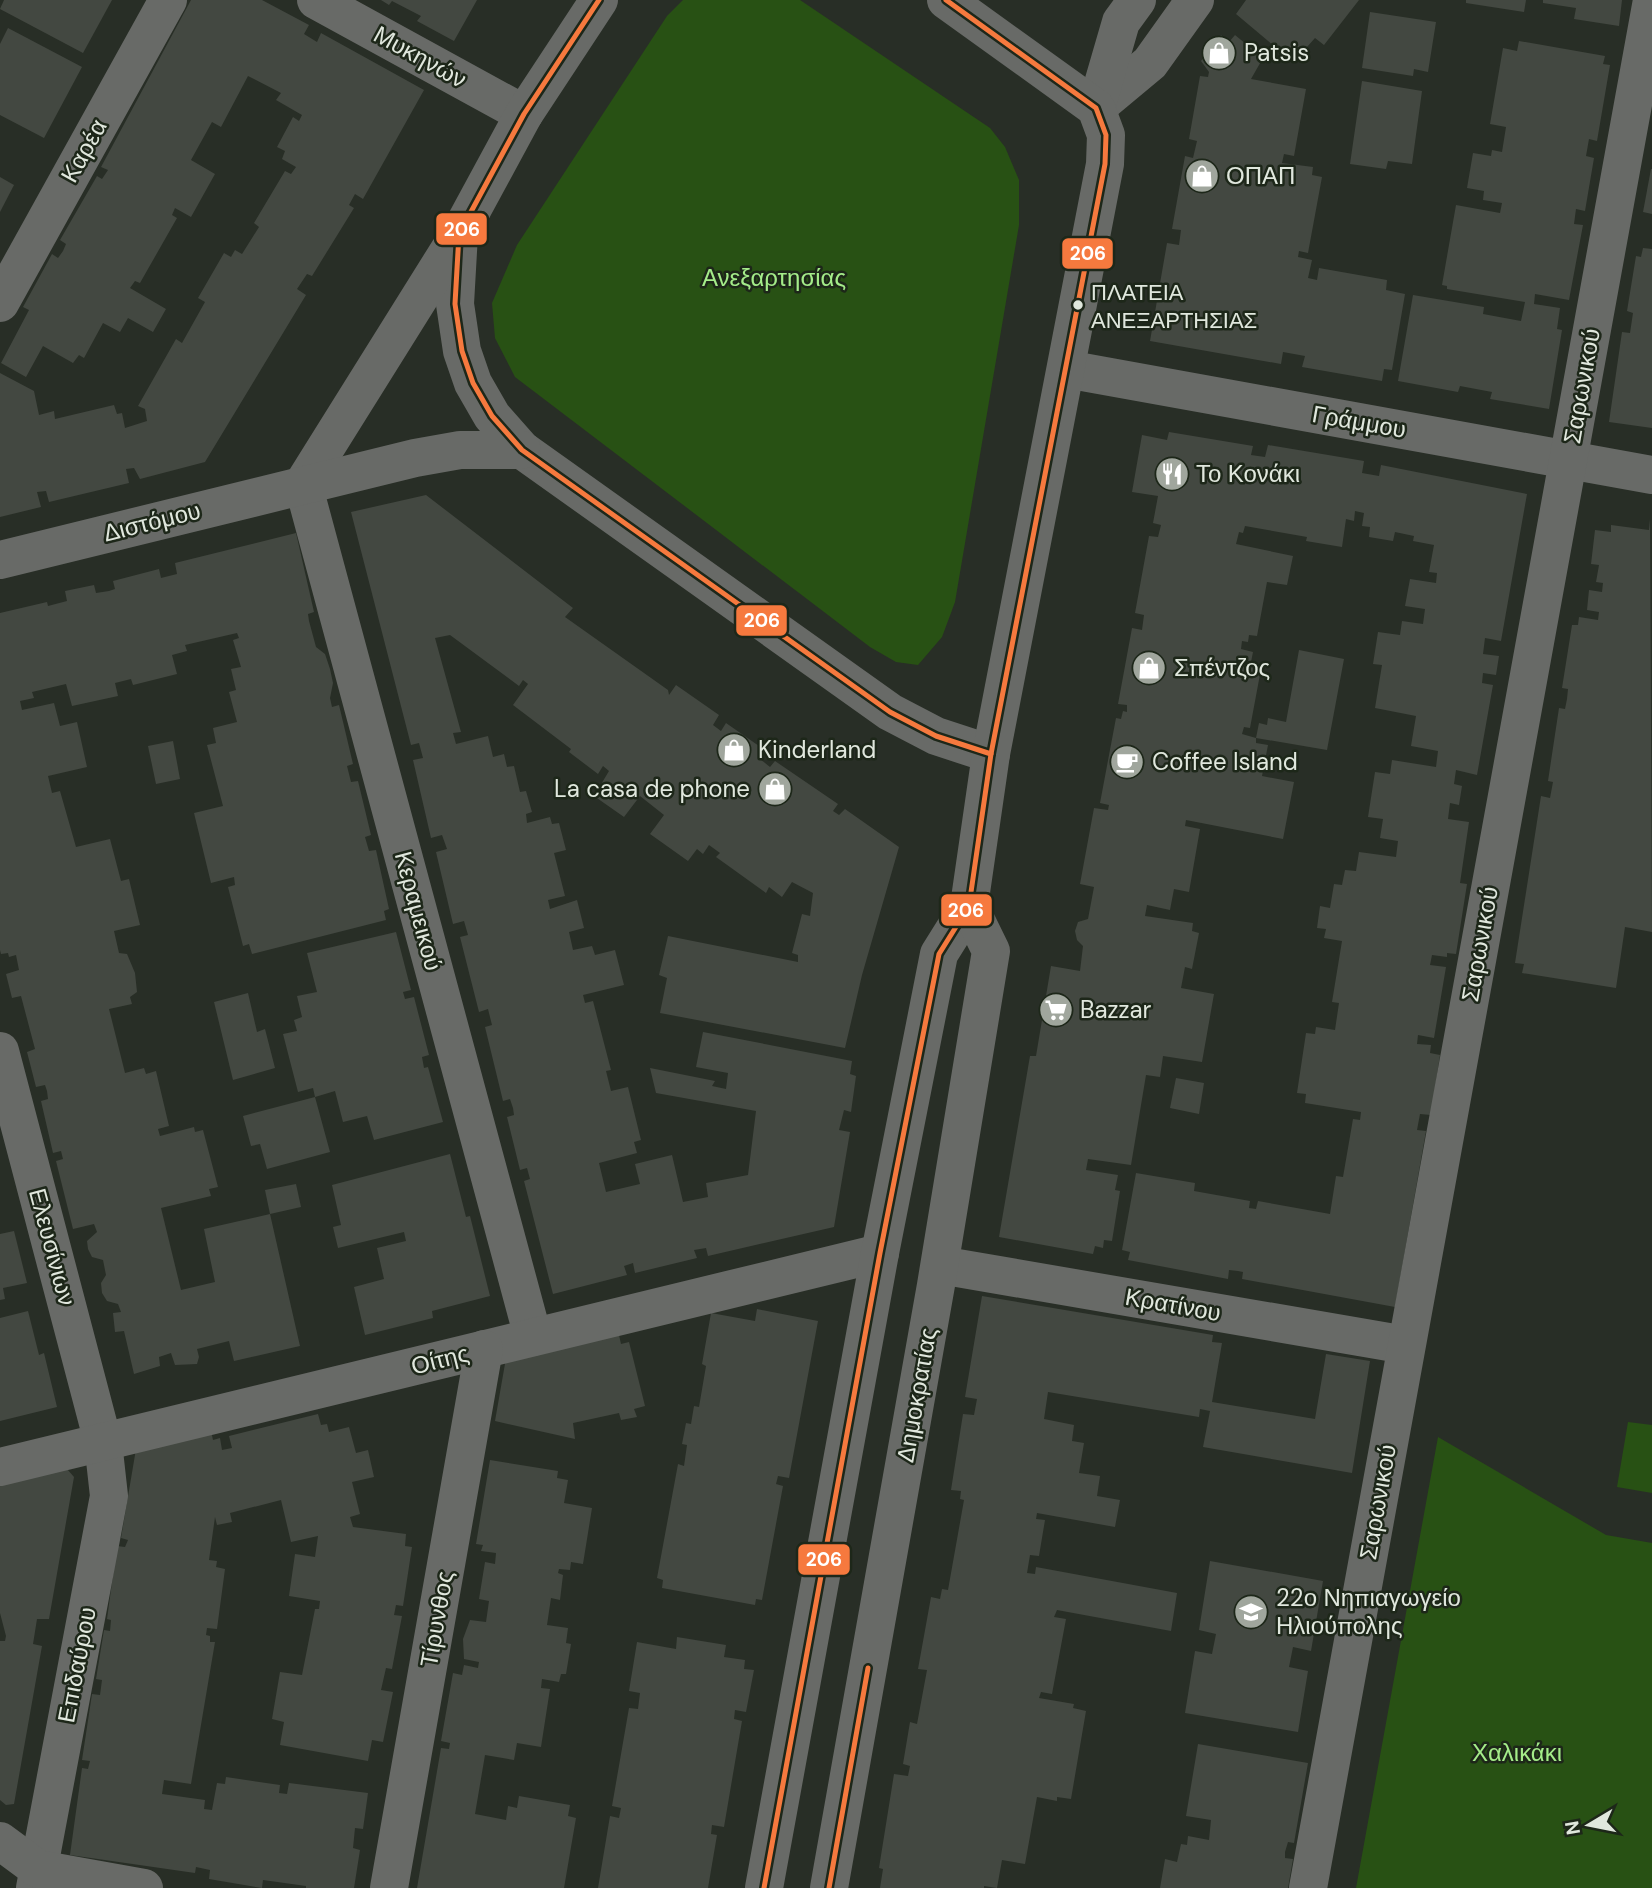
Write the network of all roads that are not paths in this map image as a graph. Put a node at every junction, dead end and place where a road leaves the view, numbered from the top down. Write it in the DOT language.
graph roads {
  1 [pos="168,0"];
  2 [pos="316,0"];
  3 [pos="599,0"];
  4 [pos="946,0"];
  5 [pos="1137,0"];
  6 [pos="1195,0"];
  7 [pos="1652,0"];
  8 [pos="1096,108"];
  9 [pos="524,114"];
  10 [pos="459,234"];
  11 [pos="0,303"];
  12 [pos="1066,369"];
  13 [pos="522,450"];
  14 [pos="1569,460"];
  15 [pos="1652,475"];
  16 [pos="303,484"];
  17 [pos="0,560"];
  18 [pos="990,754"];
  19 [pos="969,906"];
  20 [pos="0,1051"];
  21 [pos="880,1253"];
  22 [pos="940,1265"];
  23 [pos="533,1337"];
  24 [pos="1406,1345"];
  25 [pos="484,1349"];
  26 [pos="103,1442"];
  27 [pos="0,1467"];
  28 [pos="0,1841"];
  29 [pos="37,1878"];
  30 [pos="144,1888"];
  31 [pos="389,1888"];
  32 [pos="764,1888"];
  33 [pos="829,1888"];
  34 [pos="1308,1888"];
  1 -- 11 [label="street, Καρέα"];
  2 -- 9 [label="street, Μυκηνών"];
  3 -- 9 [label="street"];
  4 -- 8 [label="street"];
  5 -- 8 [label="street"];
  6 -- 8 [label="street"];
  7 -- 14 [label="street, Σαρωνικού"];
  8 -- 12 [label="street"];
  9 -- 10 [label="street"];
  10 -- 13 [label="street"];
  10 -- 16 [label="street"];
  12 -- 14 [label="street, Γράμμου"];
  12 -- 18 [label="street"];
  13 -- 16 [label="street, Διστόμου"];
  13 -- 18 [label="street"];
  14 -- 15 [label="street, Γράμμου"];
  14 -- 24 [label="street, Σαρωνικού"];
  16 -- 17 [label="street, Διστόμου"];
  16 -- 23 [label="street, Κεραµεικού"];
  18 -- 19 [label="street"];
  19 -- 21 [label="street"];
  19 -- 22 [label="street, Δημοκρατίας"];
  20 -- 26 [label="street, Ελευσίνιων"];
  21 -- 23 [label="street, Οίτης"];
  21 -- 32 [label="street"];
  22 -- 24 [label="street, Κρατίνου"];
  22 -- 33 [label="street, Δημοκρατίας"];
  23 -- 25 [label="street, Οίτης"];
  24 -- 34 [label="street, Σαρωνικού"];
  25 -- 26 [label="street, Οίτης"];
  25 -- 31 [label="street, Τίρυνθος"];
  26 -- 27 [label="street, Οίτης"];
  26 -- 29 [label="street, Επιδαύρου"];
  28 -- 29 [label="street"];
  29 -- 30 [label="street"];
}
